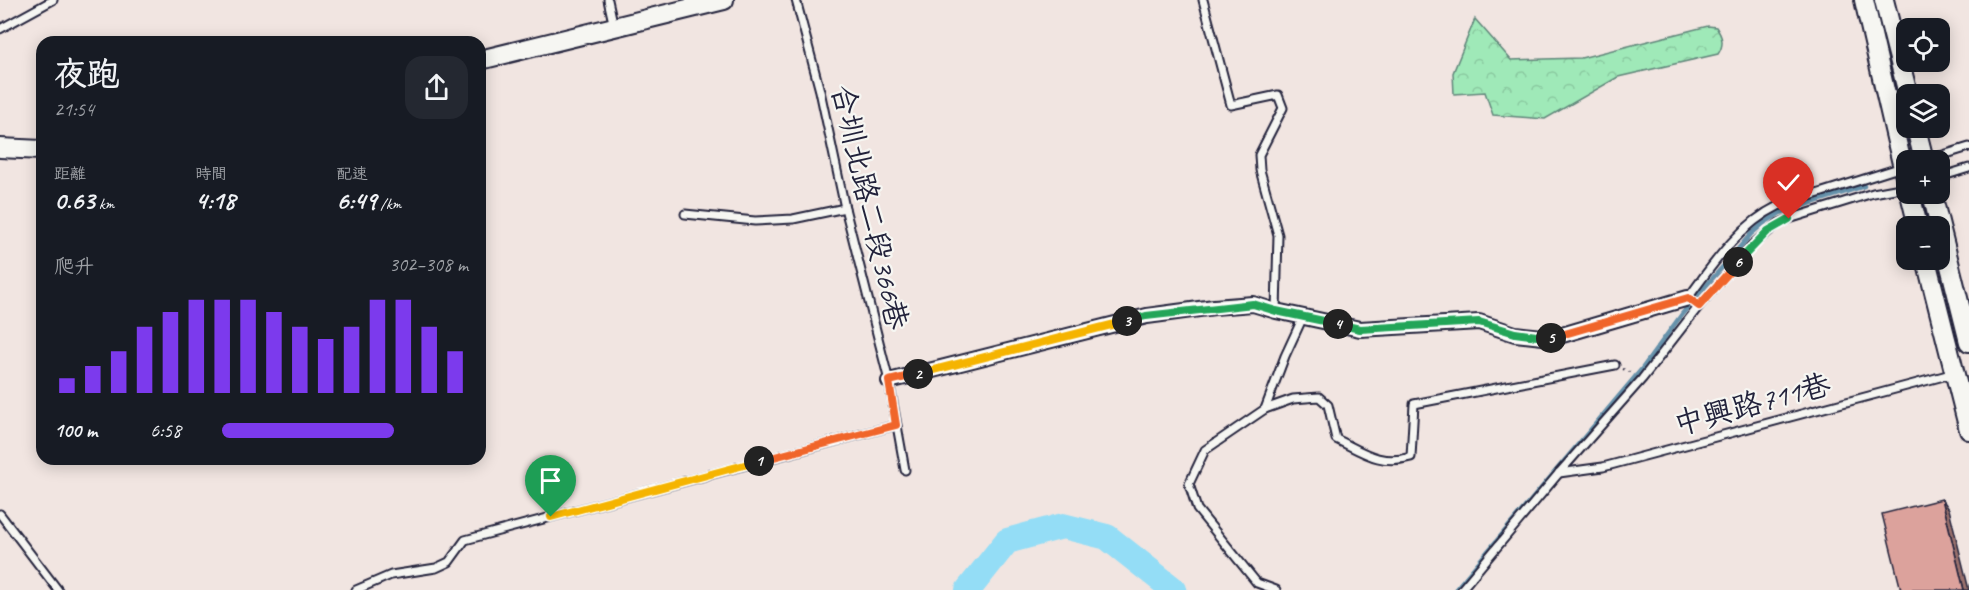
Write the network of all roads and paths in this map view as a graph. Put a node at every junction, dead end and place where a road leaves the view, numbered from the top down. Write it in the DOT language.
graph roads {
  1 [pos="53,0"];
  2 [pos="608,0"];
  3 [pos="724,0"];
  4 [pos="796,0"];
  5 [pos="1203,0"];
  6 [pos="1864,0"];
  7 [pos="1884,0"];
  8 [pos="614,27"];
  9 [pos="0,28"];
  10 [pos="486,59"];
  11 [pos="1905,84"];
  12 [pos="1969,147"];
  13 [pos="0,148"];
  14 [pos="36,150"];
  15 [pos="1900,150"];
  16 [pos="1950,153"];
  17 [pos="1969,168"];
  18 [pos="1896,174"];
  19 [pos="1950,174"];
  20 [pos="1896,189"];
  21 [pos="1934,204"];
  22 [pos="846,208"];
  23 [pos="685,214"];
  24 [pos="1929,270"];
  25 [pos="1694,302"];
  26 [pos="1276,311"];
  27 [pos="1304,316"];
  28 [pos="1969,342"];
  29 [pos="1615,365"];
  30 [pos="1962,371"];
  31 [pos="889,381"];
  32 [pos="1265,409"];
  33 [pos="896,425"];
  34 [pos="1969,430"];
  35 [pos="905,470"];
  36 [pos="1559,473"];
  37 [pos="0,514"];
  38 [pos="58,590"];
  39 [pos="356,590"];
  40 [pos="1276,590"];
  41 [pos="1461,590"];
  1 -- 9 [label="lane"];
  2 -- 8 [label="lane"];
  3 -- 8 [label="street"];
  4 -- 22 [label="lane, 合圳北路二段366巷"];
  5 -- 26 [label="lane"];
  6 -- 15 [label="street"];
  7 -- 11 [label="street"];
  8 -- 10 [label="street"];
  12 -- 16 [label="lane"];
  13 -- 14 [label="street"];
  17 -- 19 [label="lane"];
  18 -- 25 [label="lane"];
  20 -- 25 [label="lane"];
  21 -- 28 [label="street"];
  22 -- 23 [label="lane"];
  22 -- 31 [label="lane, 合圳北路二段366巷"];
  24 -- 30 [label="street"];
  25 -- 27 [label="street"];
  25 -- 36 [label="lane"];
  26 -- 27 [label="street"];
  26 -- 31 [label="street"];
  27 -- 32 [label="lane"];
  29 -- 32 [label="lane"];
  30 -- 34 [label="street"];
  30 -- 36 [label="lane, 中興路711巷"];
  31 -- 33 [label="lane, 合圳北路二段366巷"];
  32 -- 40 [label="lane"];
  33 -- 35 [label="lane, 合圳北路二段366巷"];
  33 -- 39 [label="lane"];
  36 -- 41 [label="lane"];
  37 -- 38 [label="lane"];
}
